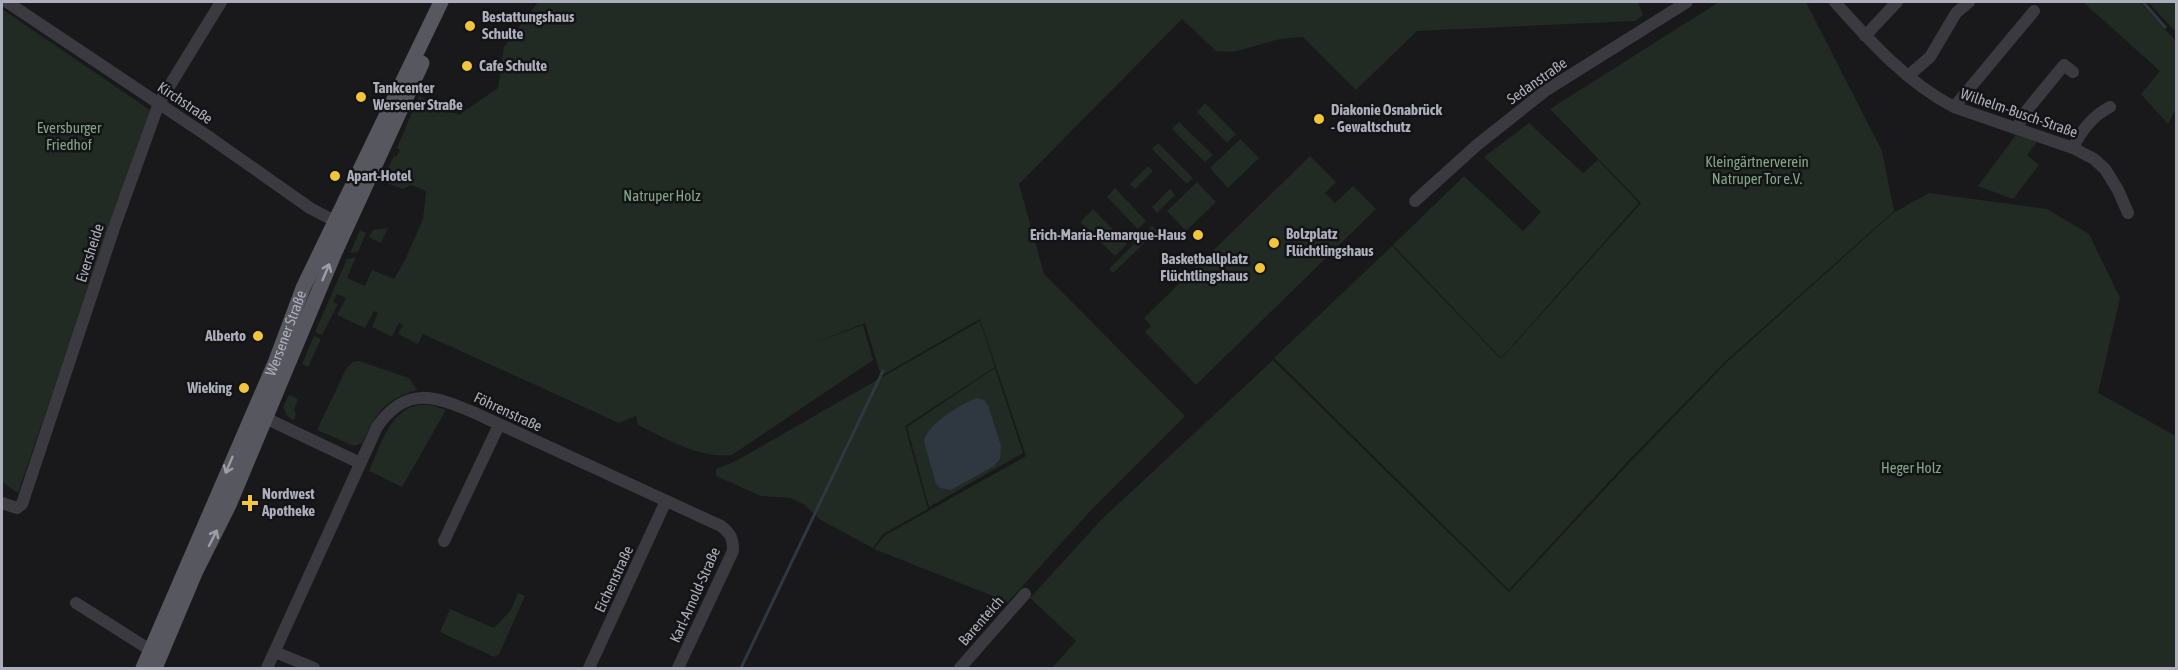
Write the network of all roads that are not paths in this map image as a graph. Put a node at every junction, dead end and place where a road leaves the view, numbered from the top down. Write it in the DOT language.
graph roads {
  1 [pos="7,2"];
  2 [pos="221,2"];
  3 [pos="441,2"];
  4 [pos="453,2"];
  5 [pos="1687,2"];
  6 [pos="1835,2"];
  7 [pos="1897,2"];
  8 [pos="1969,2"];
  9 [pos="2034,11"];
  10 [pos="1865,36"];
  11 [pos="2073,72"];
  12 [pos="1908,76"];
  13 [pos="159,103"];
  14 [pos="2110,106"];
  15 [pos="1954,107"];
  16 [pos="2017,129"];
  17 [pos="2073,148"];
  18 [pos="1415,201"];
  19 [pos="2128,213"];
  20 [pos="340,224"];
  21 [pos="260,415"];
  22 [pos="499,425"];
  23 [pos="360,463"];
  24 [pos="666,501"];
  25 [pos="2,503"];
  26 [pos="444,541"];
  27 [pos="1025,594"];
  28 [pos="76,603"];
  29 [pos="275,652"];
  30 [pos="155,659"];
  31 [pos="143,669"];
  32 [pos="267,669"];
  33 [pos="314,669"];
  34 [pos="589,669"];
  35 [pos="678,669"];
  36 [pos="960,669"];
  1 -- 13 [label="street, Kirchstraße"];
  2 -- 13 [label="street, Eversheide"];
  3 -- 20 [label="main road, Wersener Straße"];
  4 -- 20 [label="main road, Wersener Straße"];
  5 -- 18 [label="street, Sedanstraße"];
  6 -- 10 [label="street, Wilhelm-Busch-Straße"];
  7 -- 10 [label="street"];
  8 -- 12 [label="street"];
  9 -- 15 [label="street"];
  10 -- 12 [label="street, Wilhelm-Busch-Straße"];
  11 -- 16 [label="street"];
  12 -- 15 [label="street, Wilhelm-Busch-Straße"];
  13 -- 20 [label="street, Kirchstraße"];
  13 -- 25 [label="street, Eversheide"];
  14 -- 17 [label="street"];
  15 -- 16 [label="street, Wilhelm-Busch-Straße"];
  16 -- 17 [label="street, Wilhelm-Busch-Straße"];
  17 -- 19 [label="street, Wilhelm-Busch-Straße"];
  20 -- 21 [label="main road, Wersener Straße"];
  21 -- 23 [label="street"];
  21 -- 30 [label="main road, Wersener Straße"];
  22 -- 23 [label="street, Föhrenstraße"];
  22 -- 24 [label="street, Föhrenstraße"];
  22 -- 26 [label="street"];
  23 -- 29 [label="street, Föhrenstraße"];
  24 -- 34 [label="street, Eichenstraße"];
  24 -- 35 [label="street, Karl-Arnold-Straße"];
  27 -- 36 [label="street, Barenteich"];
  28 -- 30 [label="street"];
  29 -- 32 [label="street, Föhrenstraße"];
  29 -- 33 [label="street"];
  30 -- 31 [label="main road, Wersener Straße"];
}
